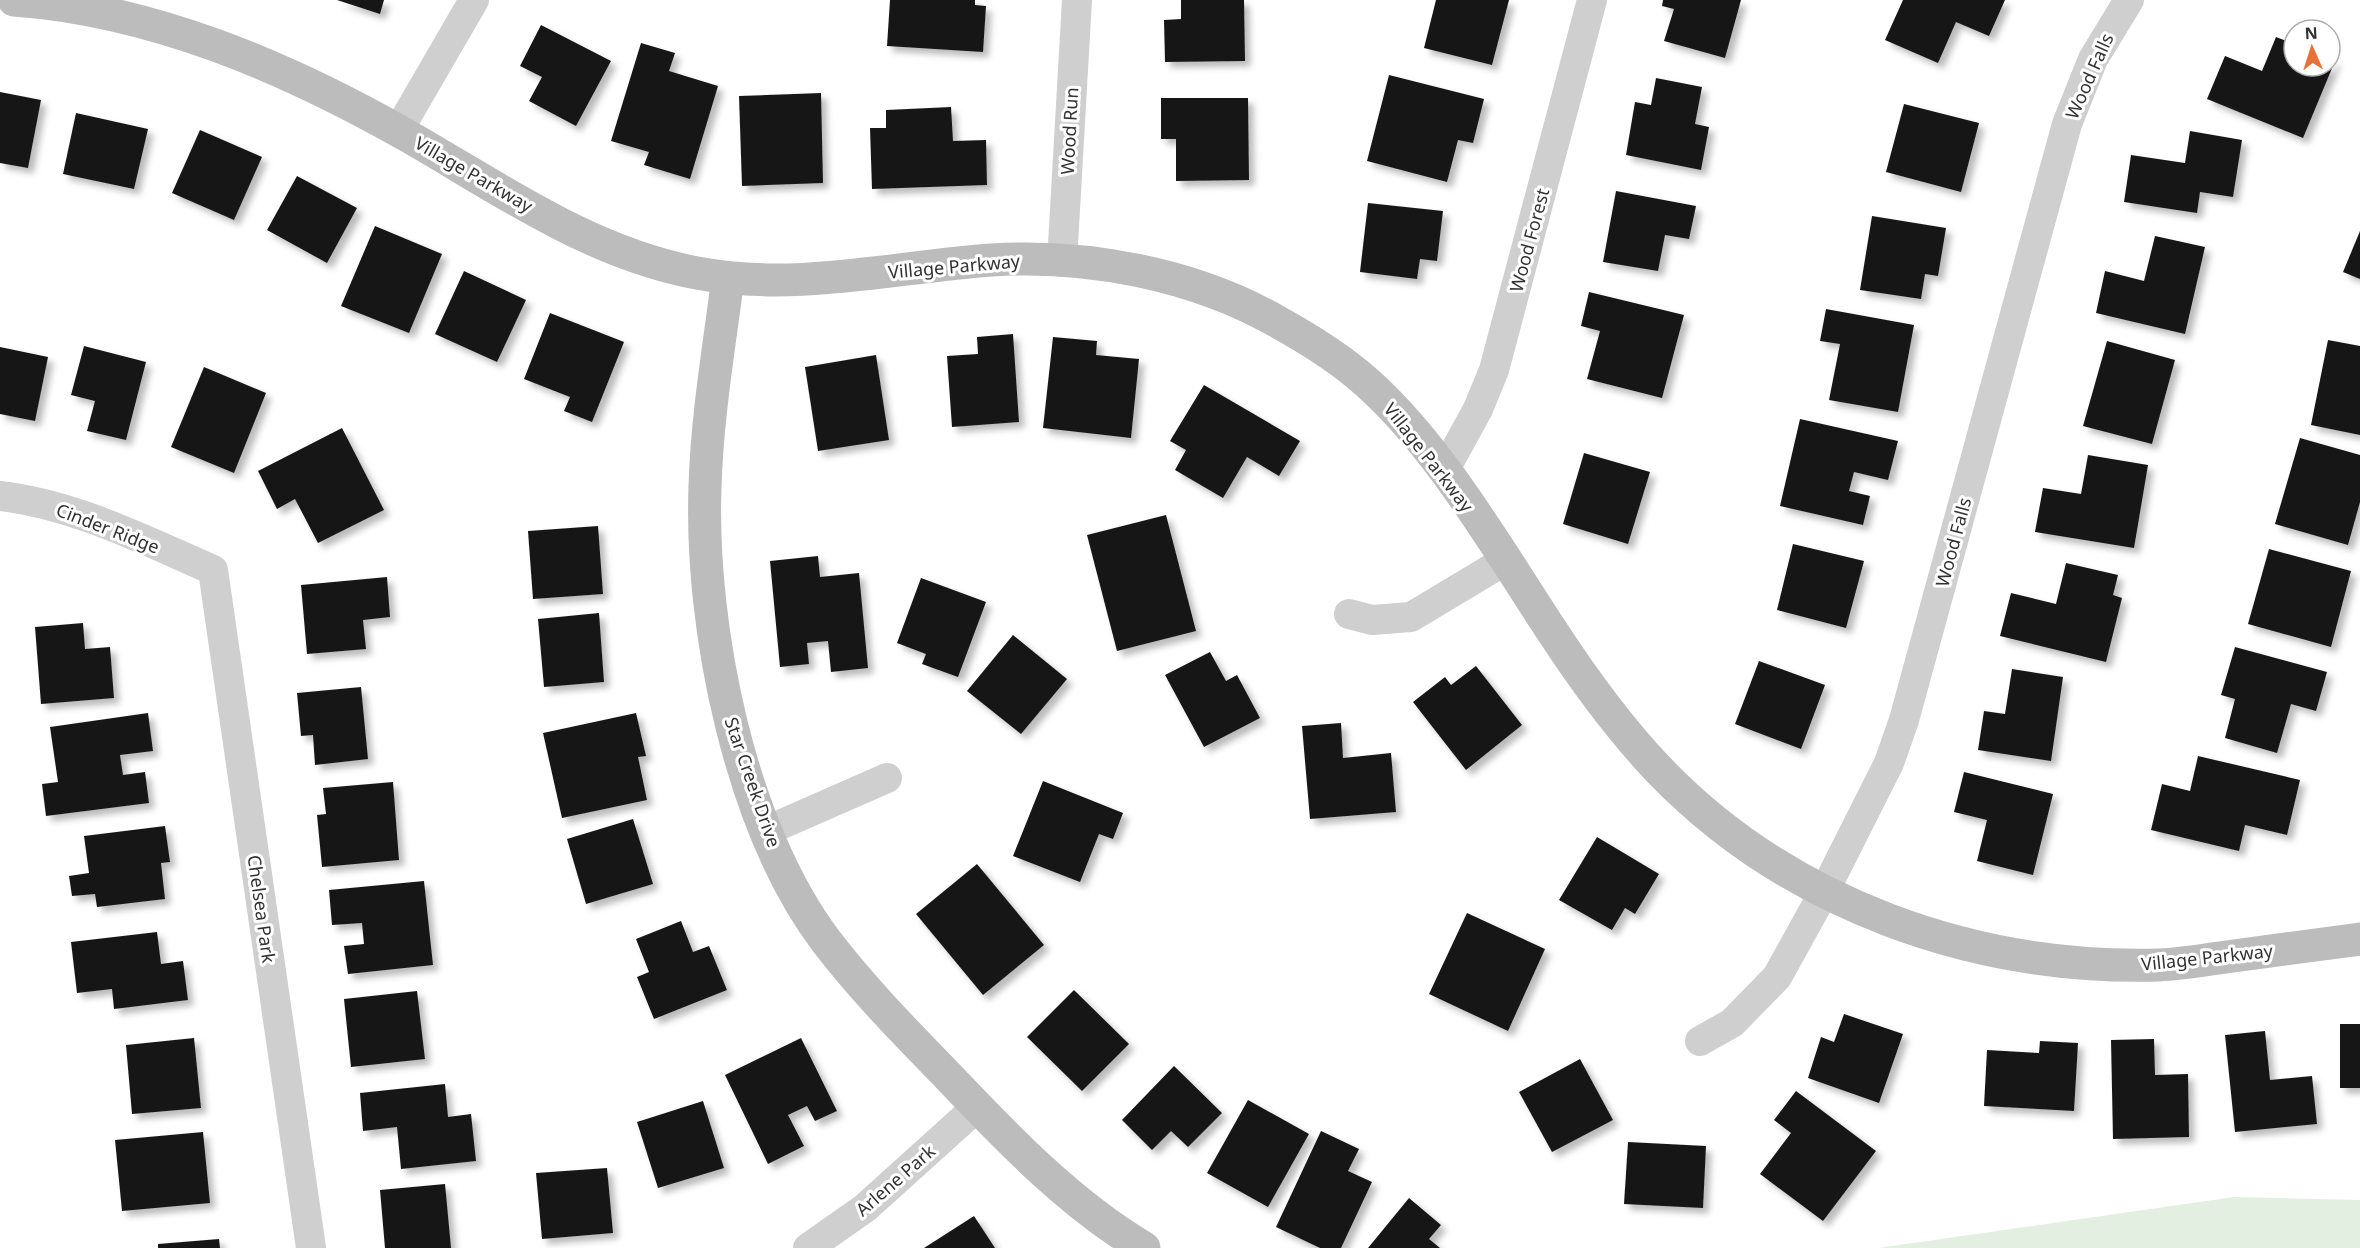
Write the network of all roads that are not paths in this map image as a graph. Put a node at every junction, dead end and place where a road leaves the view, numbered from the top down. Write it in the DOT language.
graph roads {
  1 [pos="14,0"];
  2 [pos="474,0"];
  3 [pos="1077,0"];
  4 [pos="1592,0"];
  5 [pos="2129,0"];
  6 [pos="398,131"];
  7 [pos="1062,262"];
  8 [pos="728,278"];
  9 [pos="1444,471"];
  10 [pos="0,496"];
  11 [pos="1506,561"];
  12 [pos="213,570"];
  13 [pos="1349,614"];
  14 [pos="887,778"];
  15 [pos="766,831"];
  16 [pos="1824,892"];
  17 [pos="2360,939"];
  18 [pos="1700,1041"];
  19 [pos="977,1107"];
  20 [pos="311,1248"];
  21 [pos="808,1248"];
  22 [pos="1143,1248"];
  1 -- 6 [label="street, Village Parkway"];
  2 -- 6 [label="street"];
  3 -- 7 [label="street, Wood Run"];
  4 -- 9 [label="street, Wood Forest"];
  5 -- 16 [label="street, Wood Falls"];
  6 -- 8 [label="street, Village Parkway"];
  7 -- 8 [label="street, Village Parkway"];
  7 -- 9 [label="street, Village Parkway"];
  8 -- 15 [label="street, Star Creek Drive"];
  9 -- 11 [label="street, Village Parkway"];
  10 -- 12 [label="street, Cinder Ridge"];
  11 -- 13 [label="street"];
  11 -- 16 [label="street, Village Parkway"];
  12 -- 20 [label="street, Chelsea Park"];
  14 -- 15 [label="street"];
  15 -- 19 [label="street, Star Creek Drive"];
  16 -- 17 [label="street, Village Parkway"];
  16 -- 18 [label="street, Wood Falls"];
  19 -- 21 [label="street, Arlene Park"];
  19 -- 22 [label="street, Star Creek Drive"];
}
